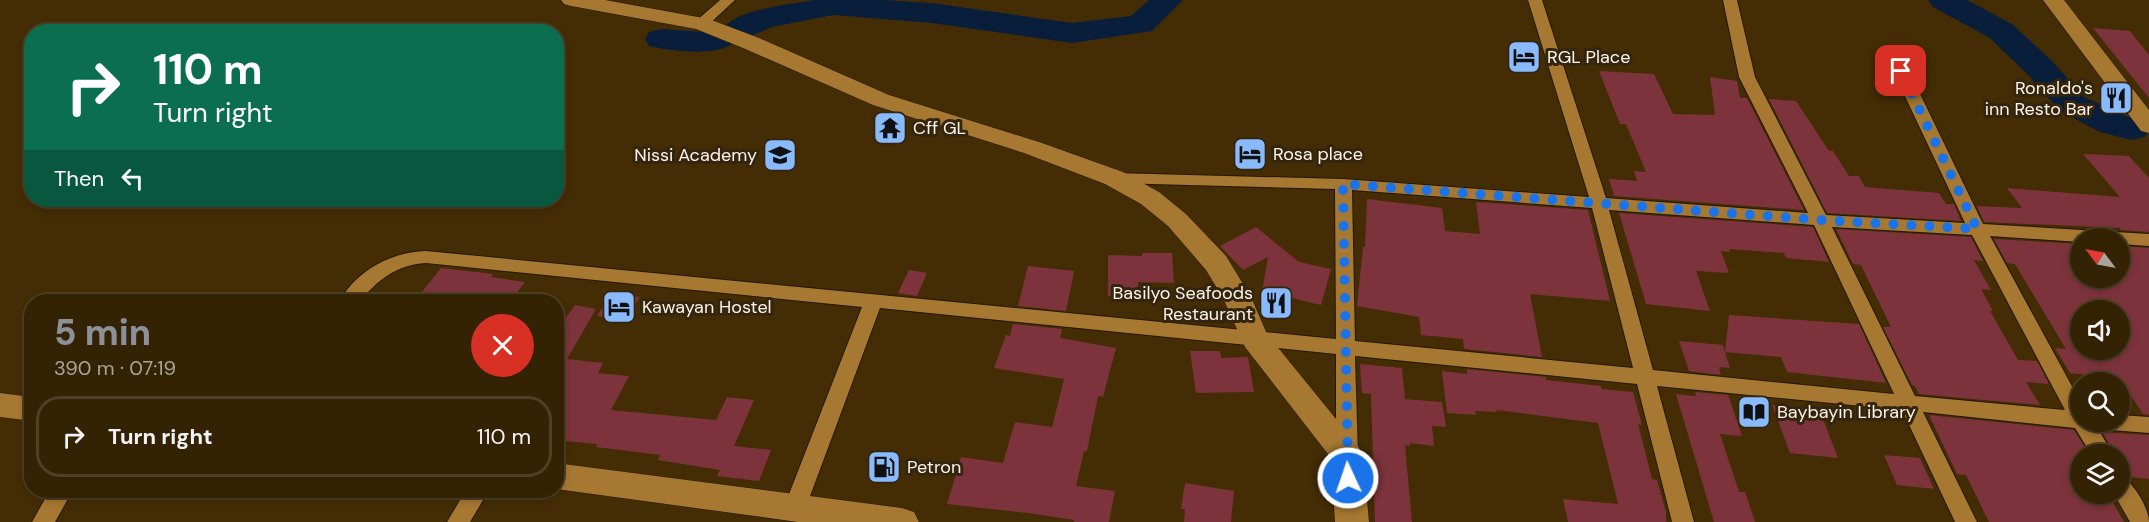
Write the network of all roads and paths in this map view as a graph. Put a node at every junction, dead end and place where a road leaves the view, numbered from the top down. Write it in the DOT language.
graph roads {
  1 [pos="571,0"];
  2 [pos="728,0"];
  3 [pos="1535,0"];
  4 [pos="1730,0"];
  5 [pos="2052,0"];
  6 [pos="701,24"];
  7 [pos="1901,71"];
  8 [pos="2149,126"];
  9 [pos="1114,178"];
  10 [pos="1343,184"];
  11 [pos="1599,203"];
  12 [pos="1820,220"];
  13 [pos="1977,229"];
  14 [pos="2149,240"];
  15 [pos="355,294"];
  16 [pos="873,303"];
  17 [pos="1255,339"];
  18 [pos="1345,347"];
  19 [pos="1643,375"];
  20 [pos="2070,400"];
  21 [pos="1908,401"];
  22 [pos="0,405"];
  23 [pos="24,408"];
  24 [pos="2070,419"];
  25 [pos="2130,424"];
  26 [pos="2149,425"];
  27 [pos="1347,455"];
  28 [pos="564,477"];
  29 [pos="57,498"];
  30 [pos="473,498"];
  31 [pos="2130,502"];
  32 [pos="795,507"];
  33 [pos="43,522"];
  34 [pos="458,522"];
  35 [pos="902,522"];
  36 [pos="1352,522"];
  37 [pos="1683,522"];
  38 [pos="1966,522"];
  39 [pos="2142,522"];
  1 -- 6 [label="street"];
  2 -- 6 [label="street"];
  3 -- 11 [label="street"];
  4 -- 12 [label="street"];
  5 -- 8 [label="street"];
  6 -- 9 [label="street"];
  7 -- 13 [label="street"];
  9 -- 10 [label="street"];
  9 -- 17 [label="street"];
  10 -- 11 [label="street"];
  10 -- 18 [label="street"];
  11 -- 12 [label="street"];
  11 -- 19 [label="street"];
  12 -- 13 [label="street"];
  12 -- 21 [label="street"];
  13 -- 14 [label="street"];
  13 -- 20 [label="street"];
  15 -- 16 [label="street"];
  16 -- 17 [label="street"];
  16 -- 32 [label="street"];
  17 -- 18 [label="street"];
  17 -- 27 [label="street"];
  18 -- 19 [label="street"];
  18 -- 27 [label="street"];
  19 -- 21 [label="street"];
  19 -- 37 [label="street"];
  21 -- 24 [label="street"];
  21 -- 38 [label="street"];
  22 -- 23 [label="street"];
  25 -- 26 [label="street"];
  27 -- 36 [label="street"];
  28 -- 32 [label="street"];
  29 -- 33 [label="street"];
  30 -- 34 [label="street"];
  31 -- 39 [label="street"];
  32 -- 35 [label="street"];
}
